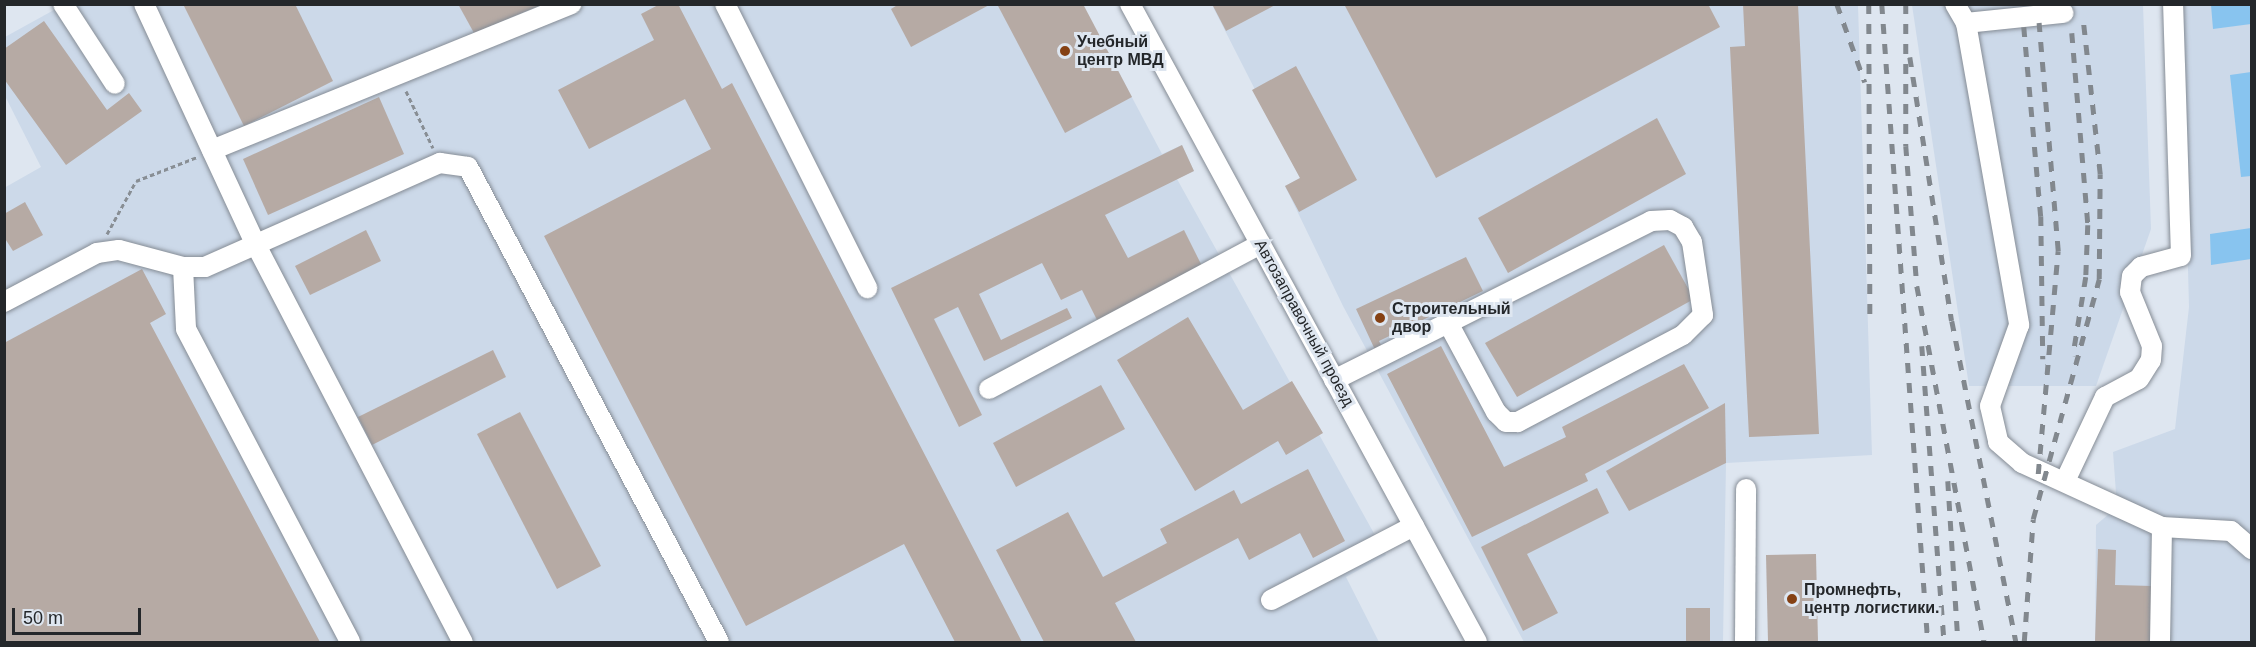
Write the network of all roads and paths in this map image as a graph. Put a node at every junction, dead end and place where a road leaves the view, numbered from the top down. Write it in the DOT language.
graph roads {
  1 [pos="63,4"];
  2 [pos="144,4"];
  3 [pos="572,4"];
  4 [pos="725,4"];
  5 [pos="1130,4"];
  6 [pos="1956,4"];
  7 [pos="2173,4"];
  8 [pos="2063,13"];
  9 [pos="1965,23"];
  10 [pos="398,75"];
  11 [pos="115,84"];
  12 [pos="212,150"];
  13 [pos="440,163"];
  14 [pos="1261,244"];
  15 [pos="256,245"];
  16 [pos="97,253"];
  17 [pos="183,267"];
  18 [pos="867,288"];
  19 [pos="4,302"];
  20 [pos="1448,323"];
  21 [pos="1334,380"];
  22 [pos="988,389"];
  23 [pos="2066,479"];
  24 [pos="1746,489"];
  25 [pos="1414,526"];
  26 [pos="2162,528"];
  27 [pos="2251,544"];
  28 [pos="1271,600"];
  29 [pos="350,642"];
  30 [pos="463,642"];
  31 [pos="719,642"];
  32 [pos="1477,642"];
  33 [pos="1746,642"];
  34 [pos="2160,642"];
  1 -- 11 [label="street"];
  2 -- 12 [label="street"];
  3 -- 10 [label="street"];
  4 -- 18 [label="street"];
  5 -- 14 [label="street, Автозаправочный проезд"];
  6 -- 9 [label="street"];
  7 -- 23 [label="street"];
  8 -- 9 [label="street"];
  9 -- 23 [label="street"];
  10 -- 12 [label="street"];
  10 -- 13 [label="path"];
  12 -- 15 [label="street"];
  12 -- 16 [label="path"];
  13 -- 15 [label="street"];
  13 -- 31 [label="street"];
  14 -- 21 [label="street, Автозаправочный проезд"];
  14 -- 22 [label="street"];
  15 -- 17 [label="street"];
  15 -- 30 [label="street"];
  16 -- 17 [label="street"];
  16 -- 19 [label="street"];
  17 -- 29 [label="street"];
  20 -- 20 [label="street"];
  20 -- 21 [label="street"];
  21 -- 25 [label="street, Автозаправочный проезд"];
  23 -- 26 [label="street"];
  24 -- 33 [label="street"];
  25 -- 28 [label="street"];
  25 -- 32 [label="street, Автозаправочный проезд"];
  26 -- 27 [label="street"];
  26 -- 34 [label="street"];
}
